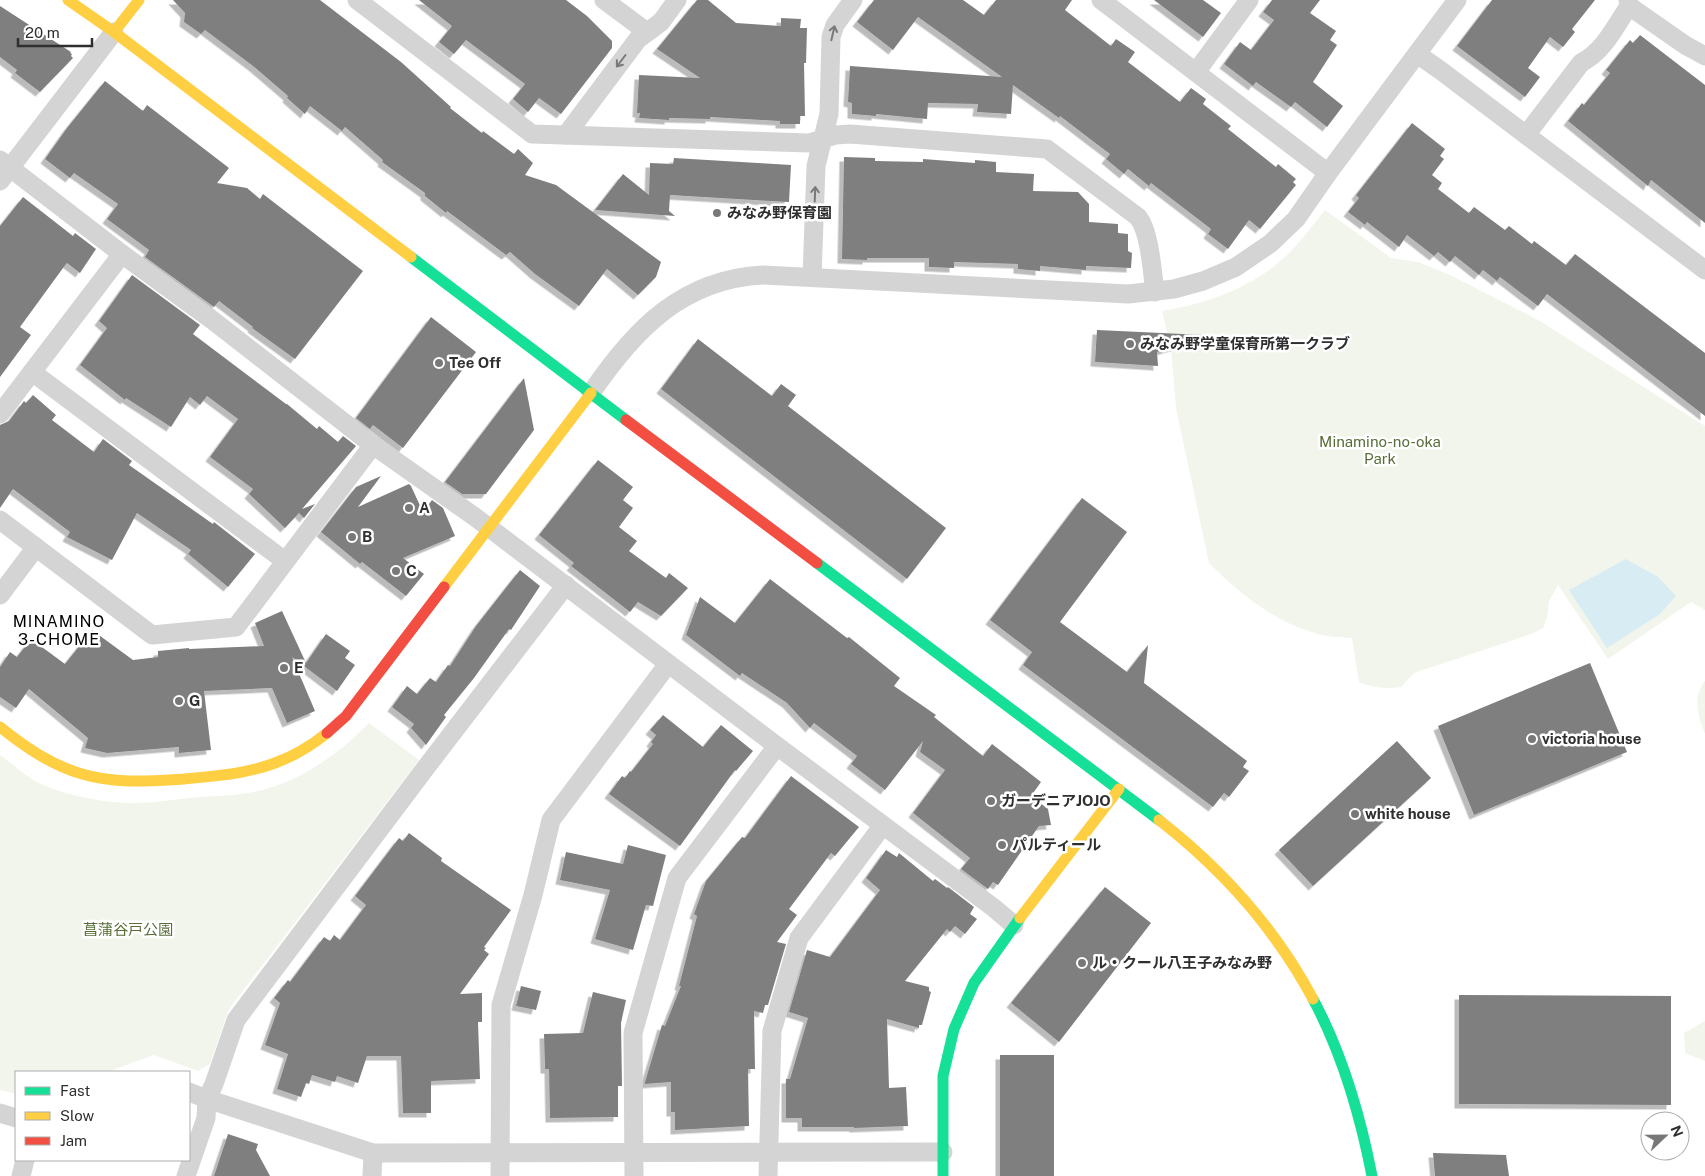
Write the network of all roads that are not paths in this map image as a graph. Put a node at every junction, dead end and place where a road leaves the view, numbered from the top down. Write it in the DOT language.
graph roads {
  1 [pos="68,0"];
  2 [pos="138,0"];
  3 [pos="357,0"];
  4 [pos="604,0"];
  5 [pos="677,0"];
  6 [pos="853,0"];
  7 [pos="1101,0"];
  8 [pos="1249,0"];
  9 [pos="1457,0"];
  10 [pos="1628,3"];
  11 [pos="114,32"];
  12 [pos="647,32"];
  13 [pos="1417,54"];
  14 [pos="1705,56"];
  15 [pos="1196,72"];
  16 [pos="1526,135"];
  17 [pos="566,136"];
  18 [pos="822,139"];
  19 [pos="3,170"];
  20 [pos="1328,173"];
  21 [pos="122,254"];
  22 [pos="1705,270"];
  23 [pos="812,277"];
  24 [pos="1156,292"];
  25 [pos="32,372"];
  26 [pos="591,393"];
  27 [pos="0,414"];
  28 [pos="373,445"];
  29 [pos="0,520"];
  30 [pos="489,527"];
  31 [pos="36,547"];
  32 [pos="285,561"];
  33 [pos="566,585"];
  34 [pos="0,595"];
  35 [pos="668,664"];
  36 [pos="0,727"];
  37 [pos="777,746"];
  38 [pos="1119,789"];
  39 [pos="883,825"];
  40 [pos="1014,925"];
  41 [pos="190,1092"];
  42 [pos="207,1099"];
  43 [pos="0,1114"];
  44 [pos="15,1118"];
  45 [pos="500,1152"];
  46 [pos="634,1152"];
  47 [pos="943,1152"];
  48 [pos="372,1153"];
  49 [pos="768,1153"];
  50 [pos="25,1161"];
  51 [pos="21,1176"];
  52 [pos="186,1176"];
  53 [pos="372,1176"];
  54 [pos="500,1176"];
  55 [pos="634,1176"];
  56 [pos="768,1176"];
  57 [pos="943,1176"];
  58 [pos="1372,1176"];
  1 -- 11 [label="street"];
  2 -- 11 [label="street"];
  3 -- 17 [label="street"];
  4 -- 12 [label="street"];
  5 -- 12 [label="street"];
  18 -- 6 [label="street, one-way"];
  7 -- 15 [label="street"];
  8 -- 15 [label="street"];
  9 -- 13 [label="street"];
  10 -- 14 [label="street"];
  10 -- 16 [label="street"];
  11 -- 19 [label="street"];
  11 -- 26 [label="street"];
  12 -- 17 [label="street, one-way"];
  13 -- 16 [label="street"];
  13 -- 20 [label="street"];
  15 -- 20 [label="street"];
  16 -- 22 [label="street"];
  17 -- 18 [label="street"];
  23 -- 18 [label="street, one-way"];
  18 -- 24 [label="street"];
  19 -- 21 [label="street"];
  20 -- 24 [label="street"];
  21 -- 25 [label="street"];
  21 -- 28 [label="street"];
  23 -- 24 [label="street"];
  23 -- 26 [label="street"];
  25 -- 27 [label="street"];
  25 -- 32 [label="street"];
  26 -- 30 [label="street"];
  26 -- 38 [label="street"];
  28 -- 30 [label="street"];
  28 -- 32 [label="street"];
  29 -- 31 [label="street"];
  30 -- 33 [label="street"];
  30 -- 36 [label="street"];
  31 -- 32 [label="street"];
  31 -- 34 [label="street"];
  33 -- 35 [label="street"];
  33 -- 42 [label="street"];
  35 -- 37 [label="street"];
  35 -- 45 [label="street"];
  37 -- 39 [label="street"];
  37 -- 46 [label="street"];
  38 -- 40 [label="street"];
  38 -- 58 [label="street"];
  39 -- 40 [label="street"];
  39 -- 49 [label="street"];
  40 -- 47 [label="street"];
  41 -- 42 [label="street"];
  42 -- 48 [label="street"];
  42 -- 52 [label="street"];
  43 -- 44 [label="street"];
  45 -- 46 [label="street"];
  45 -- 48 [label="street"];
  45 -- 54 [label="street"];
  46 -- 49 [label="street"];
  46 -- 55 [label="street"];
  47 -- 49 [label="street"];
  47 -- 57 [label="street"];
  48 -- 53 [label="street"];
  49 -- 56 [label="street"];
  50 -- 51 [label="street"];
}
